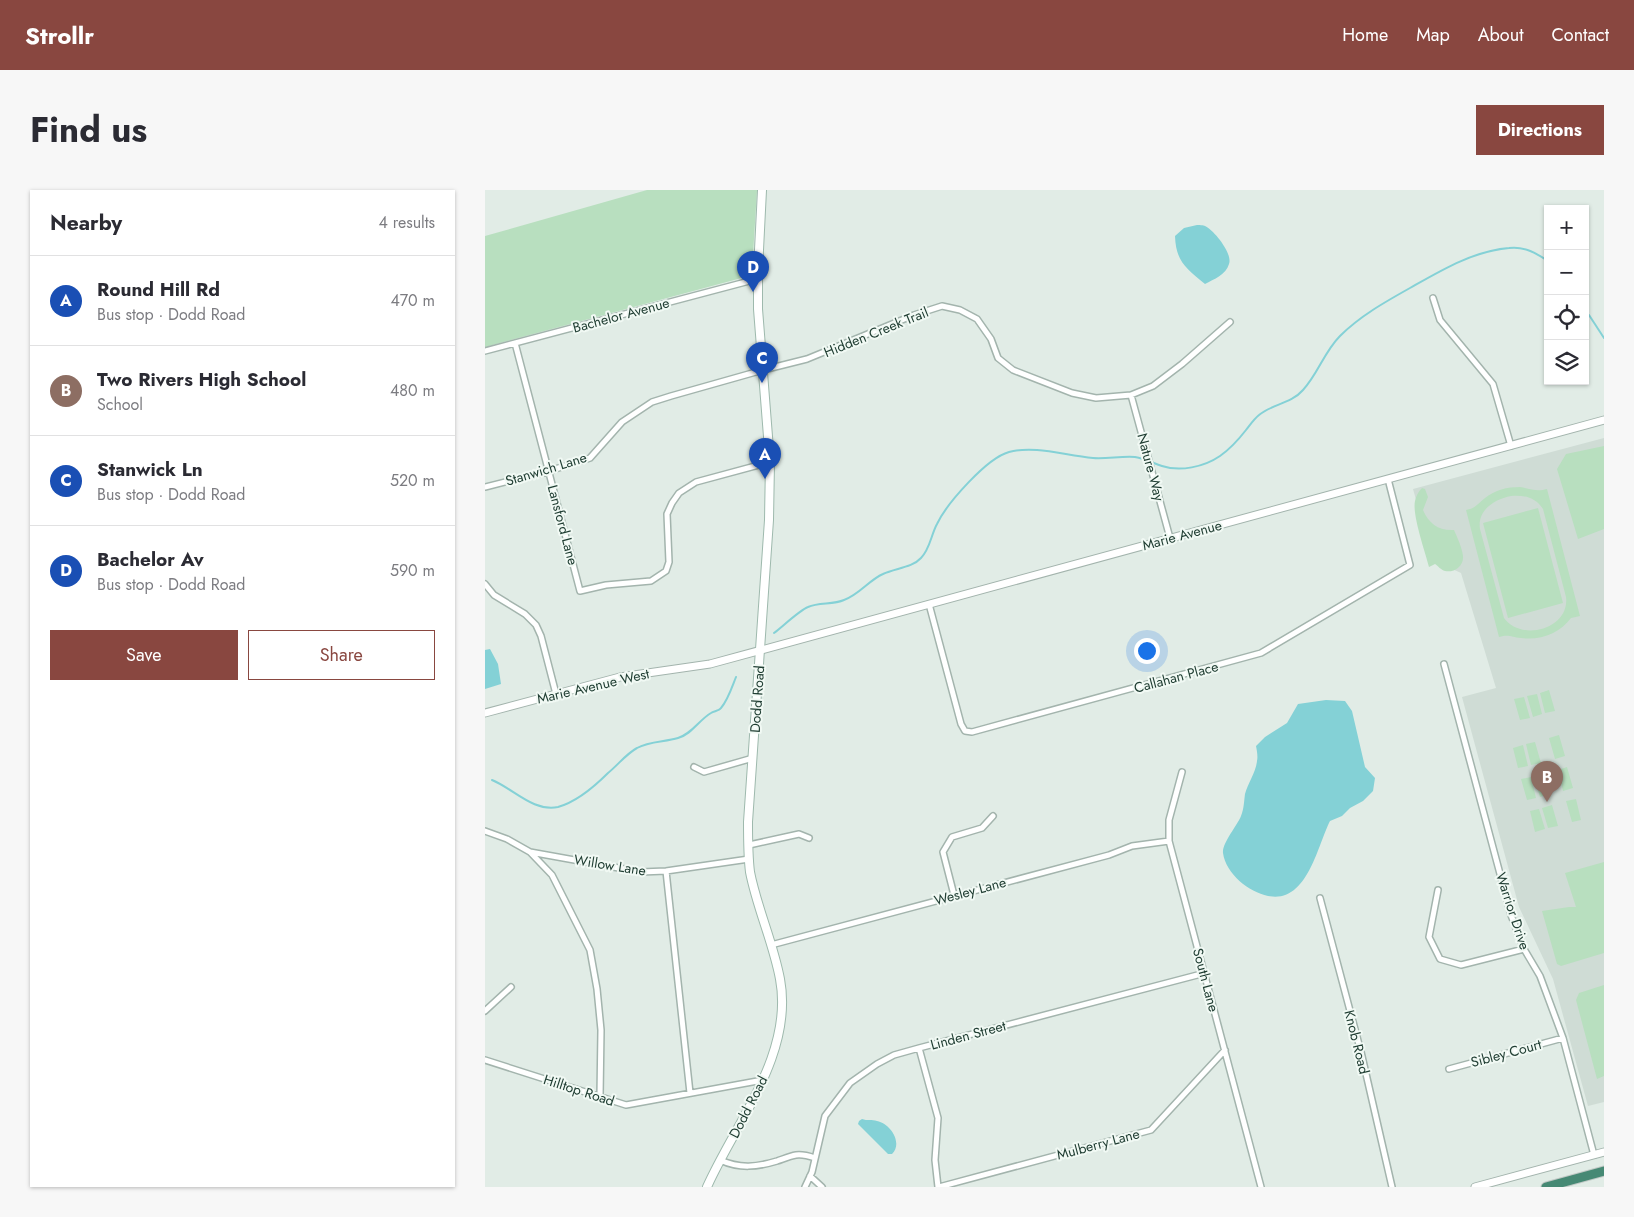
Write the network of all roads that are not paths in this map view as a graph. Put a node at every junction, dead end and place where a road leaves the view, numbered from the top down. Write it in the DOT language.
graph roads {
  1 [pos="762,190"];
  2 [pos="757,279"];
  3 [pos="1433,298"];
  4 [pos="1230,322"];
  5 [pos="515,343"];
  6 [pos="485,351"];
  7 [pos="763,370"];
  8 [pos="1131,395"];
  9 [pos="1604,420"];
  10 [pos="1511,446"];
  11 [pos="770,462"];
  12 [pos="549,471"];
  13 [pos="1388,479"];
  14 [pos="485,487"];
  15 [pos="1170,538"];
  16 [pos="485,584"];
  17 [pos="929,604"];
  18 [pos="760,650"];
  19 [pos="1444,664"];
  20 [pos="556,694"];
  21 [pos="485,713"];
  22 [pos="753,758"];
  23 [pos="694,767"];
  24 [pos="1182,772"];
  25 [pos="993,816"];
  26 [pos="485,831"];
  27 [pos="809,838"];
  28 [pos="1169,841"];
  29 [pos="749,845"];
  30 [pos="530,852"];
  31 [pos="749,859"];
  32 [pos="666,872"];
  33 [pos="1439,890"];
  34 [pos="954,895"];
  35 [pos="1320,898"];
  36 [pos="771,945"];
  37 [pos="1523,949"];
  38 [pos="1205,973"];
  39 [pos="511,987"];
  40 [pos="485,1011"];
  41 [pos="1563,1038"];
  42 [pos="919,1048"];
  43 [pos="1225,1050"];
  44 [pos="485,1060"];
  45 [pos="1449,1069"];
  46 [pos="763,1080"];
  47 [pos="690,1093"];
  48 [pos="600,1096"];
  49 [pos="1604,1152"];
  50 [pos="1593,1155"];
  51 [pos="815,1158"];
  52 [pos="720,1160"];
  53 [pos="1604,1171"];
  54 [pos="810,1176"];
  55 [pos="707,1187"];
  56 [pos="805,1187"];
  57 [pos="822,1187"];
  58 [pos="939,1187"];
  59 [pos="1261,1187"];
  60 [pos="1392,1187"];
  61 [pos="1475,1187"];
  62 [pos="1546,1187"];
  1 -- 2 [label="main road, Dodd Road"];
  2 -- 5 [label="street, Bachelor Avenue"];
  2 -- 7 [label="main road, Dodd Road"];
  3 -- 10 [label="street"];
  4 -- 8 [label="street, Hidden Creek Trail"];
  5 -- 6 [label="street, Bachelor Avenue"];
  5 -- 12 [label="street, Lansford Lane"];
  7 -- 8 [label="street, Hidden Creek Trail"];
  7 -- 11 [label="main road, Dodd Road"];
  7 -- 12 [label="street, Stanwich Lane"];
  8 -- 15 [label="street, Nature Way"];
  9 -- 10 [label="street, Marie Avenue"];
  10 -- 13 [label="street, Marie Avenue"];
  11 -- 12 [label="street, Lansford Lane"];
  11 -- 18 [label="main road, Dodd Road"];
  12 -- 14 [label="street, Stanwich Lane"];
  13 -- 15 [label="street, Marie Avenue"];
  13 -- 17 [label="street, Callahan Place"];
  15 -- 17 [label="street, Marie Avenue"];
  16 -- 20 [label="street"];
  17 -- 18 [label="street, Marie Avenue"];
  18 -- 20 [label="street, Marie Avenue West"];
  18 -- 22 [label="main road, Dodd Road"];
  19 -- 37 [label="street, Warrior Drive"];
  20 -- 21 [label="street, Marie Avenue West"];
  22 -- 23 [label="street"];
  22 -- 29 [label="main road, Dodd Road"];
  24 -- 28 [label="street, South Lane"];
  25 -- 34 [label="street"];
  26 -- 30 [label="street"];
  27 -- 29 [label="street"];
  28 -- 34 [label="street, Wesley Lane"];
  28 -- 38 [label="street, South Lane"];
  29 -- 31 [label="main road, Dodd Road"];
  30 -- 32 [label="street, Willow Lane"];
  30 -- 48 [label="street"];
  31 -- 32 [label="street, Willow Lane"];
  31 -- 36 [label="main road, Dodd Road"];
  32 -- 47 [label="street"];
  33 -- 37 [label="street"];
  34 -- 36 [label="street, Wesley Lane"];
  35 -- 60 [label="street, Knob Road"];
  36 -- 46 [label="main road, Dodd Road"];
  37 -- 41 [label="street, Warrior Drive"];
  38 -- 42 [label="street, Linden Street"];
  38 -- 43 [label="street, South Lane"];
  39 -- 40 [label="street"];
  41 -- 45 [label="street, Sibley Court"];
  41 -- 50 [label="street, Warrior Drive"];
  42 -- 51 [label="street, Linden Street"];
  42 -- 58 [label="street"];
  43 -- 58 [label="street, Mulberry Lane"];
  43 -- 59 [label="street, South Lane"];
  44 -- 48 [label="street, Hilltop Road"];
  46 -- 47 [label="street, Hilltop Road"];
  46 -- 52 [label="main road, Dodd Road"];
  47 -- 48 [label="street, Hilltop Road"];
  49 -- 50 [label="street"];
  50 -- 61 [label="street"];
  51 -- 52 [label="street"];
  51 -- 54 [label="street, Linden Street"];
  52 -- 55 [label="main road, Dodd Road"];
  53 -- 62 [label="highway"];
  54 -- 56 [label="street, Linden Street"];
  54 -- 57 [label="street"];
}
